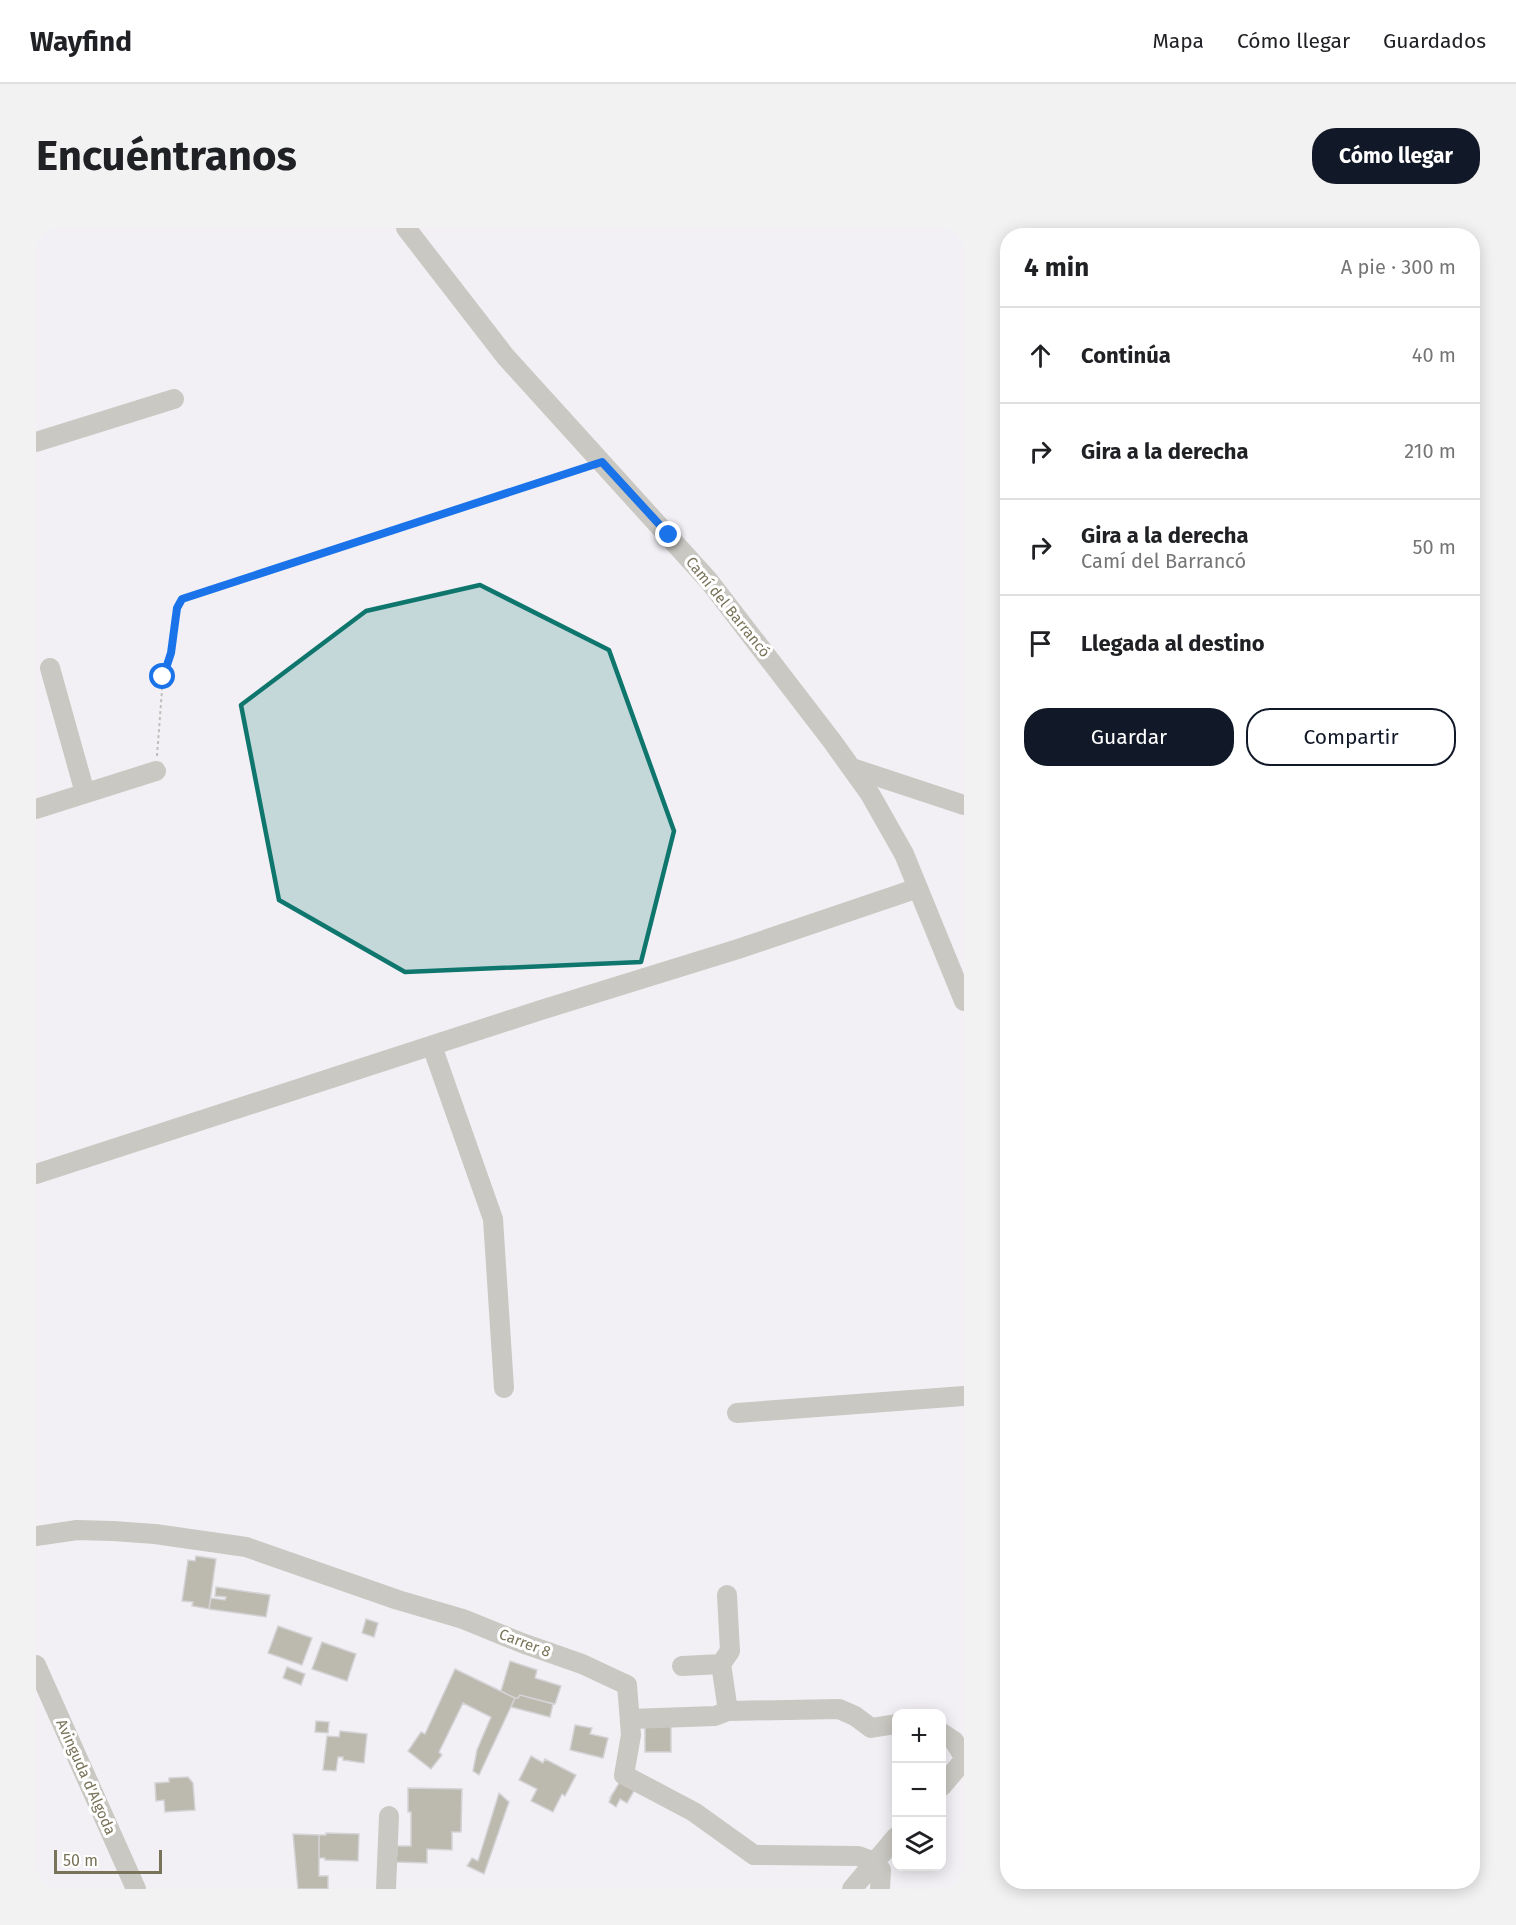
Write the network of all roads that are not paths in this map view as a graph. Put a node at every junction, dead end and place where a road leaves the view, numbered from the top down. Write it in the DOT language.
graph roads {
  1 [pos="406,228"];
  2 [pos="174,399"];
  3 [pos="36,442"];
  4 [pos="50,668"];
  5 [pos="852,768"];
  6 [pos="156,771"];
  7 [pos="85,794"];
  8 [pos="964,805"];
  9 [pos="36,809"];
  10 [pos="918,888"];
  11 [pos="964,1001"];
  12 [pos="432,1046"];
  13 [pos="36,1174"];
  14 [pos="504,1388"];
  15 [pos="964,1396"];
  16 [pos="737,1413"];
  17 [pos="36,1536"];
  18 [pos="727,1595"];
  19 [pos="721,1664"];
  20 [pos="36,1665"];
  21 [pos="682,1666"];
  22 [pos="728,1711"];
  23 [pos="630,1719"];
  24 [pos="892,1725"];
  25 [pos="946,1736"];
  26 [pos="964,1758"];
  27 [pos="946,1781"];
  28 [pos="389,1816"];
  29 [pos="892,1843"];
  30 [pos="875,1862"];
  31 [pos="136,1889"];
  32 [pos="386,1889"];
  33 [pos="852,1889"];
  34 [pos="880,1889"];
  1 -- 5 [label="street, Camí del Barrancó"];
  2 -- 3 [label="street"];
  4 -- 7 [label="street"];
  5 -- 8 [label="street"];
  5 -- 10 [label="street, Camí del Barrancó"];
  6 -- 7 [label="street"];
  7 -- 9 [label="street"];
  10 -- 11 [label="street, Camí del Barrancó"];
  10 -- 12 [label="street"];
  12 -- 13 [label="street"];
  12 -- 14 [label="street"];
  15 -- 16 [label="street"];
  17 -- 23 [label="street, Carrer 8"];
  18 -- 19 [label="street"];
  19 -- 21 [label="street"];
  19 -- 22 [label="street"];
  20 -- 31 [label="street, Avinguda d'Algoda"];
  22 -- 23 [label="street"];
  22 -- 24 [label="street"];
  23 -- 30 [label="street, Carrer 8"];
  25 -- 26 [label="street"];
  26 -- 27 [label="street"];
  28 -- 32 [label="street"];
  29 -- 30 [label="street"];
  30 -- 33 [label="street"];
  30 -- 34 [label="street"];
}
